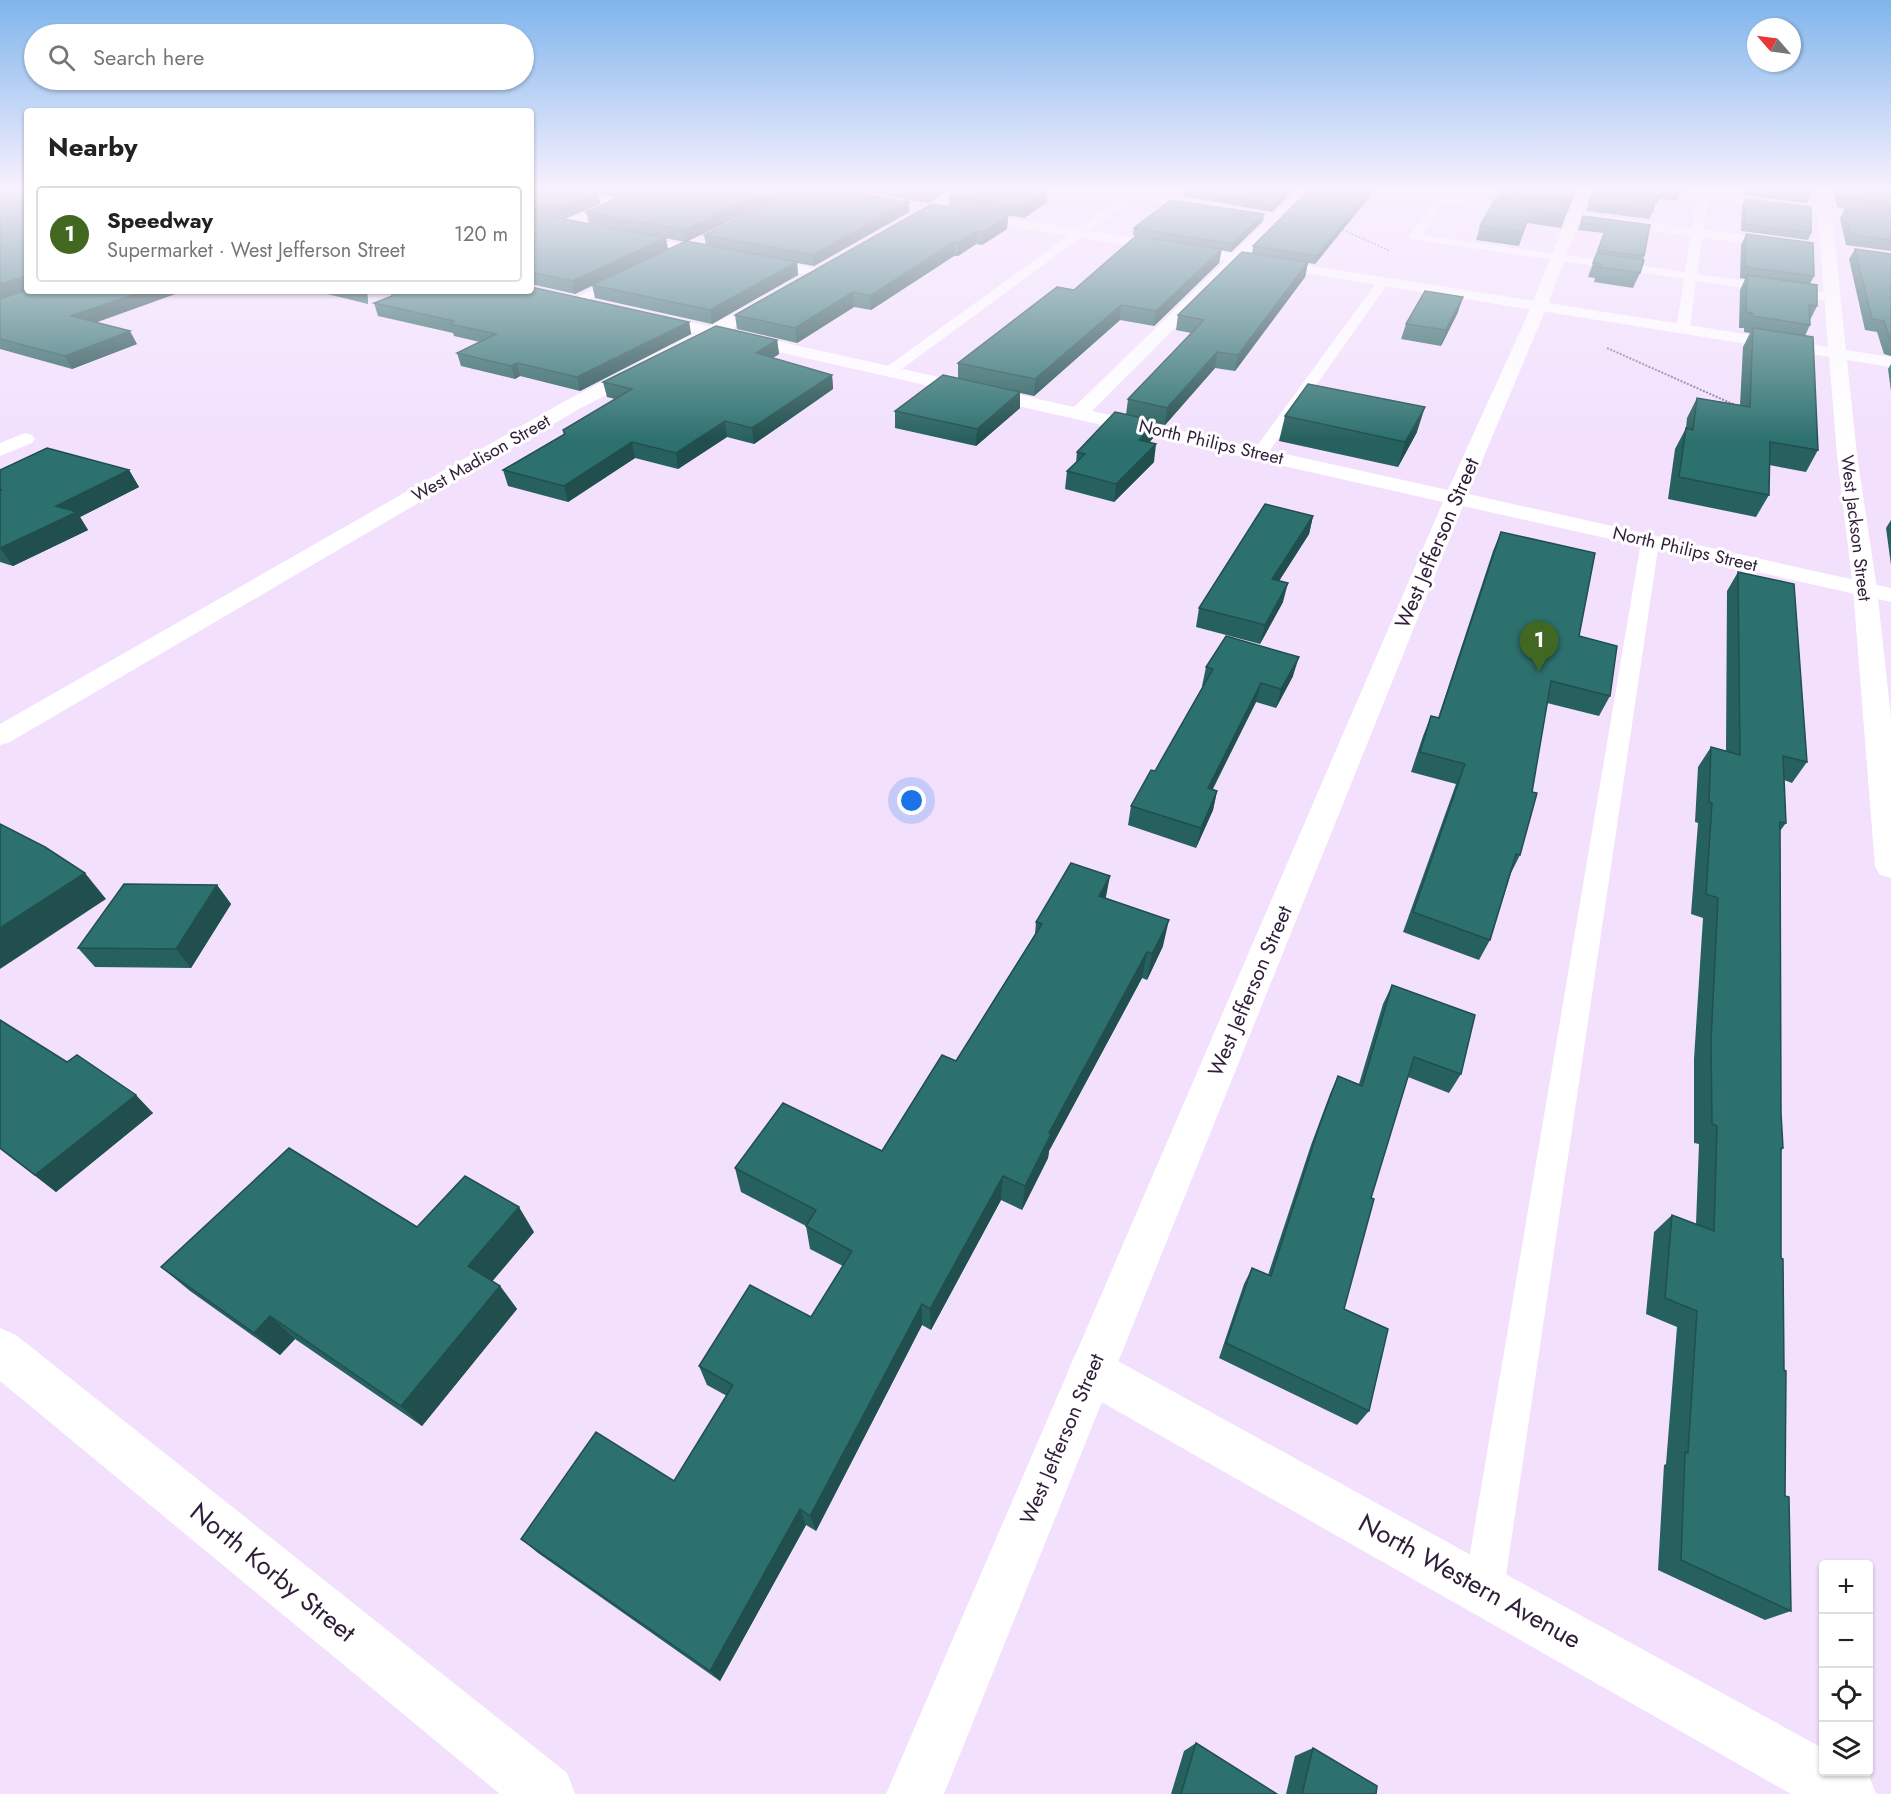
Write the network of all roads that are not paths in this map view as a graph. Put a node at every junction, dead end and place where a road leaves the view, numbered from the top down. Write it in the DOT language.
graph roads {
  1 [pos="636,272"];
  2 [pos="812,272"];
  3 [pos="1025,272"];
  4 [pos="1222,272"];
  5 [pos="1320,272"];
  6 [pos="1553,272"];
  7 [pos="1656,272"];
  8 [pos="1692,272"];
  9 [pos="1828,272"];
  10 [pos="819,273"];
  11 [pos="1691,277"];
  12 [pos="1383,282"];
  13 [pos="553,296"];
  14 [pos="1832,297"];
  15 [pos="575,301"];
  16 [pos="1539,306"];
  17 [pos="1683,329"];
  18 [pos="715,332"];
  19 [pos="1837,353"];
  20 [pos="1891,362"];
  21 [pos="890,371"];
  22 [pos="1079,413"];
  23 [pos="25,439"];
  24 [pos="0,450"];
  25 [pos="1260,453"];
  26 [pos="1456,497"];
  27 [pos="1650,542"];
  28 [pos="1865,590"];
  29 [pos="1891,595"];
  30 [pos="0,736"];
  31 [pos="1891,867"];
  32 [pos="0,1351"];
  33 [pos="1091,1371"];
  34 [pos="1484,1589"];
  35 [pos="546,1794"];
  36 [pos="915,1794"];
  37 [pos="1847,1794"];
  1 -- 15 [label="lane"];
  2 -- 10 [label="lane"];
  3 -- 21 [label="lane"];
  4 -- 22 [label="street"];
  5 -- 12 [label="street"];
  6 -- 16 [label="street, West Jefferson Street"];
  7 -- 11 [label="lane"];
  8 -- 11 [label="lane"];
  9 -- 14 [label="street, West Jackson Street"];
  10 -- 18 [label="street, West Madison Street"];
  11 -- 14 [label="lane"];
  11 -- 17 [label="lane"];
  12 -- 16 [label="street"];
  12 -- 25 [label="lane"];
  13 -- 15 [label="street, North Philips Street"];
  14 -- 19 [label="street, West Jackson Street"];
  15 -- 18 [label="street, North Philips Street"];
  16 -- 17 [label="street"];
  16 -- 26 [label="street, West Jefferson Street"];
  17 -- 19 [label="street"];
  18 -- 21 [label="street, North Philips Street"];
  18 -- 30 [label="street, West Madison Street"];
  19 -- 20 [label="street"];
  19 -- 28 [label="street, West Jackson Street"];
  21 -- 22 [label="street, North Philips Street"];
  22 -- 25 [label="street, North Philips Street"];
  23 -- 24 [label="street"];
  25 -- 26 [label="street, North Philips Street"];
  26 -- 27 [label="street, North Philips Street"];
  26 -- 33 [label="street, West Jefferson Street"];
  27 -- 28 [label="street, North Philips Street"];
  27 -- 34 [label="lane"];
  28 -- 29 [label="street, North Philips Street"];
  28 -- 31 [label="street, West Jackson Street"];
  32 -- 35 [label="street, North Korby Street"];
  33 -- 34 [label="street, North Western Avenue"];
  33 -- 36 [label="street, West Jefferson Street"];
  34 -- 37 [label="street, North Western Avenue"];
}
